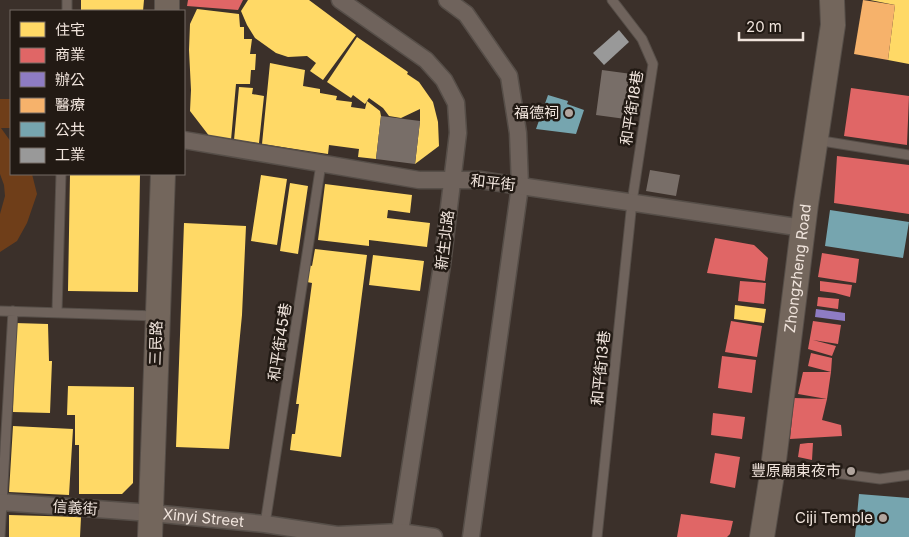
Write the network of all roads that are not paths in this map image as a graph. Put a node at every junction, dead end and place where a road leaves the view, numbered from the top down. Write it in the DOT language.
graph roads {
  1 [pos="340,0"];
  2 [pos="447,0"];
  3 [pos="612,0"];
  4 [pos="832,0"];
  5 [pos="185,140"];
  6 [pos="816,140"];
  7 [pos="909,155"];
  8 [pos="321,164"];
  9 [pos="61,175"];
  10 [pos="163,175"];
  11 [pos="453,180"];
  12 [pos="520,186"];
  13 [pos="632,202"];
  14 [pos="803,228"];
  15 [pos="0,310"];
  16 [pos="13,311"];
  17 [pos="57,312"];
  18 [pos="157,316"];
  19 [pos="773,468"];
  20 [pos="909,475"];
  21 [pos="1,502"];
  22 [pos="150,513"];
  23 [pos="265,524"];
  24 [pos="400,534"];
  25 [pos="336,536"];
  26 [pos="0,537"];
  27 [pos="150,537"];
  28 [pos="434,537"];
  29 [pos="471,537"];
  30 [pos="596,537"];
  31 [pos="762,537"];
  1 -- 11 [label="street, 新生北路"];
  2 -- 12 [label="street"];
  3 -- 13 [label="lane, 和平街18巷"];
  4 -- 6 [label="street, Zhongzheng Road"];
  5 -- 8 [label="street, 和平街"];
  6 -- 7 [label="lane"];
  6 -- 14 [label="street, Zhongzheng Road"];
  8 -- 11 [label="street, 和平街"];
  8 -- 23 [label="lane, 和平街45巷"];
  9 -- 17 [label="lane"];
  10 -- 18 [label="street, 三民路"];
  11 -- 12 [label="street, 和平街"];
  11 -- 24 [label="street, 新生北路"];
  12 -- 13 [label="street, 和平街"];
  12 -- 29 [label="street"];
  13 -- 14 [label="street, 和平街"];
  13 -- 30 [label="lane, 和平街13巷"];
  14 -- 19 [label="street, Zhongzheng Road"];
  15 -- 16 [label="lane"];
  16 -- 17 [label="lane"];
  16 -- 21 [label="lane"];
  17 -- 18 [label="lane"];
  18 -- 22 [label="street, 三民路"];
  19 -- 20 [label="lane"];
  19 -- 31 [label="street, Zhongzheng Road"];
  21 -- 22 [label="street, 信義街"];
  21 -- 26 [label="lane"];
  22 -- 23 [label="street, Xinyi Street"];
  22 -- 27 [label="street, 三民路"];
  23 -- 25 [label="street, Xinyi Street"];
  24 -- 25 [label="street, Xinyi Street"];
  24 -- 28 [label="street, Xinyi Street"];
}
